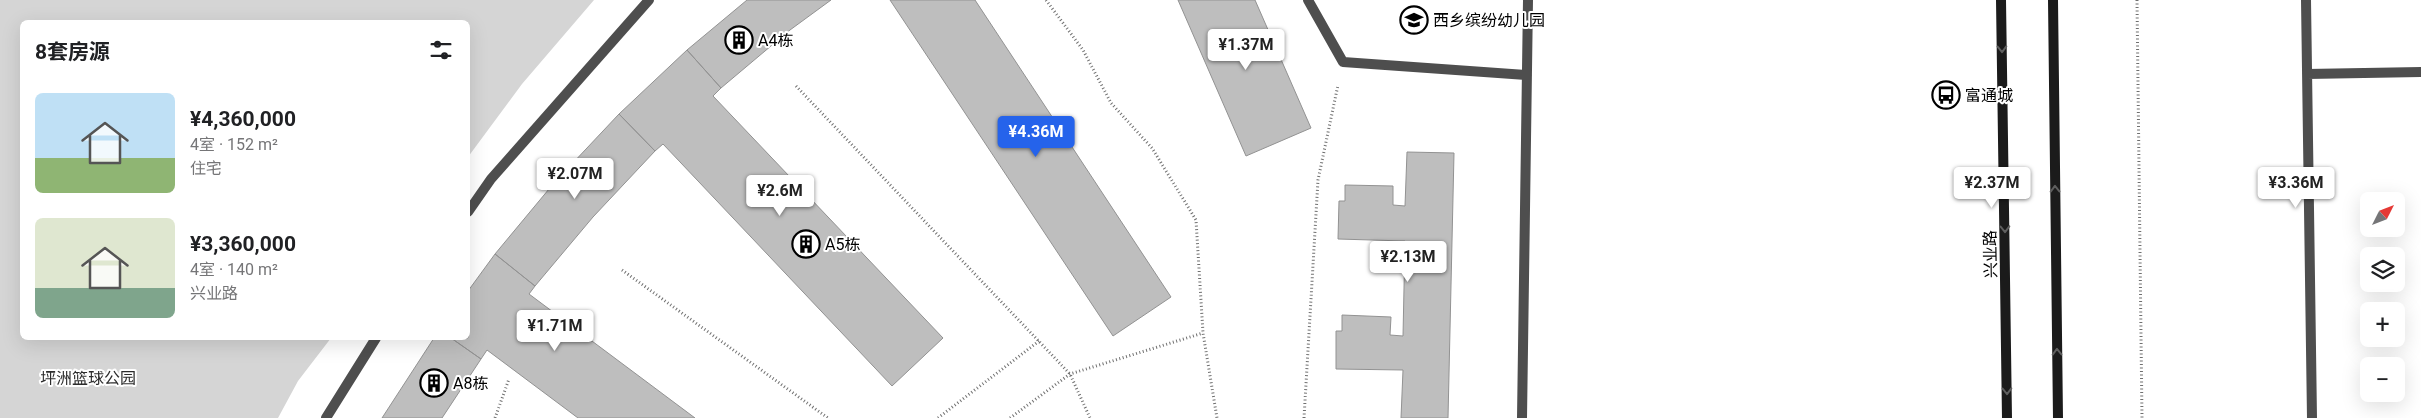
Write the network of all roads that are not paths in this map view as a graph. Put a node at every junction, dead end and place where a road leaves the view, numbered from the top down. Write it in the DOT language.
graph roads {
  1 [pos="649,0"];
  2 [pos="1308,0"];
  3 [pos="1528,0"];
  4 [pos="2001,0"];
  5 [pos="2053,0"];
  6 [pos="2306,0"];
  7 [pos="2421,72"];
  8 [pos="2307,74"];
  9 [pos="1527,75"];
  10 [pos="470,209"];
  11 [pos="375,340"];
  12 [pos="326,418"];
  13 [pos="1522,418"];
  14 [pos="2007,418"];
  15 [pos="2058,418"];
  16 [pos="2312,418"];
  1 -- 10 [label="street"];
  2 -- 9 [label="street"];
  3 -- 9 [label="street"];
  4 -- 14 [label="main road, 兴业路, one-way"];
  15 -- 5 [label="main road, one-way"];
  6 -- 8 [label="street"];
  7 -- 8 [label="street"];
  8 -- 16 [label="street"];
  9 -- 13 [label="street"];
  11 -- 12 [label="street"];
}
